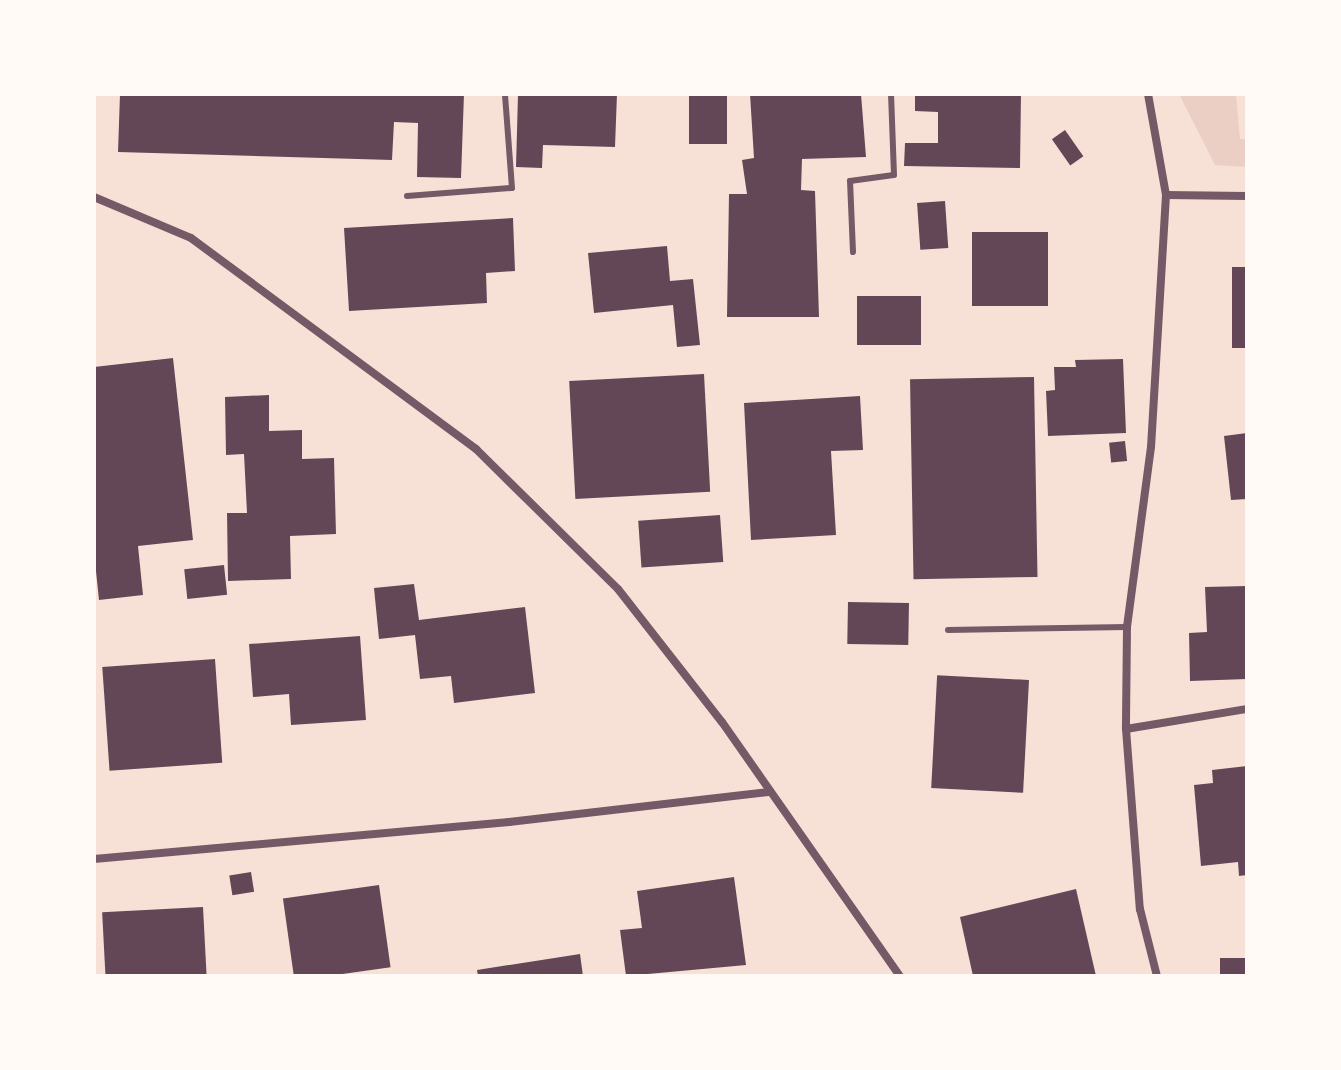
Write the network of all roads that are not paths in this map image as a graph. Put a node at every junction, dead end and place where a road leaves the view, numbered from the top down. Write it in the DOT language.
graph roads {
  1 [pos="505,94"];
  2 [pos="891,94"];
  3 [pos="1148,94"];
  4 [pos="1166,195"];
  5 [pos="407,196"];
  6 [pos="1247,196"];
  7 [pos="94,197"];
  8 [pos="853,252"];
  9 [pos="1127,627"];
  10 [pos="948,630"];
  11 [pos="1247,709"];
  12 [pos="1126,729"];
  13 [pos="770,792"];
  14 [pos="94,859"];
  15 [pos="900,976"];
  16 [pos="1157,976"];
  1 -- 5 [label="lane"];
  2 -- 8 [label="lane"];
  3 -- 4 [label="street"];
  4 -- 6 [label="street"];
  4 -- 9 [label="street"];
  7 -- 13 [label="street"];
  9 -- 10 [label="lane"];
  9 -- 12 [label="street"];
  11 -- 12 [label="street"];
  12 -- 16 [label="street"];
  13 -- 14 [label="street"];
  13 -- 15 [label="street"];
}
